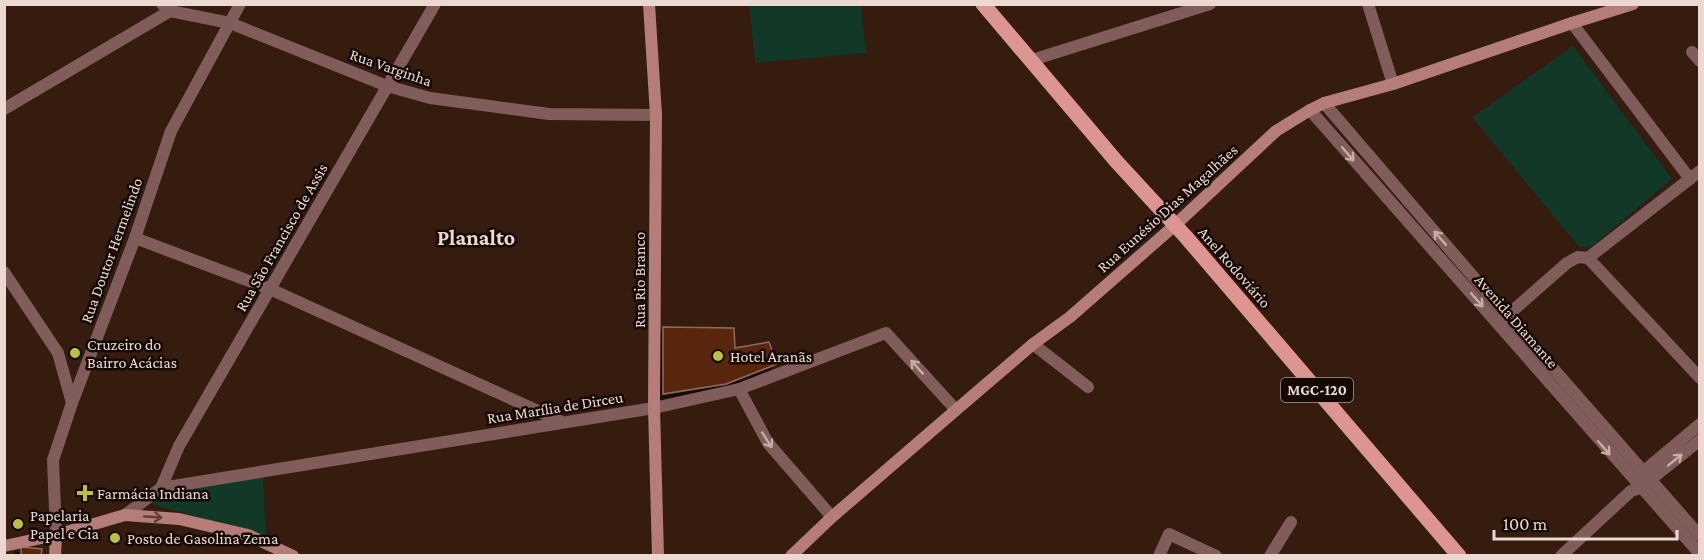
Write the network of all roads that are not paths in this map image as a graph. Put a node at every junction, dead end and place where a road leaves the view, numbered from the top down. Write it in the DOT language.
graph roads {
  1 [pos="240,4"];
  2 [pos="435,4"];
  3 [pos="650,4"];
  4 [pos="983,4"];
  5 [pos="1210,4"];
  6 [pos="1368,4"];
  7 [pos="1633,4"];
  8 [pos="166,8"];
  9 [pos="230,22"];
  10 [pos="1572,22"];
  11 [pos="1032,60"];
  12 [pos="1393,84"];
  13 [pos="387,86"];
  14 [pos="1324,103"];
  15 [pos="4,109"];
  16 [pos="1310,110"];
  17 [pos="656,115"];
  18 [pos="1695,175"];
  19 [pos="1174,226"];
  20 [pos="135,238"];
  21 [pos="1588,258"];
  22 [pos="4,272"];
  23 [pos="270,289"];
  24 [pos="18,293"];
  25 [pos="4,294"];
  26 [pos="1502,320"];
  27 [pos="1033,344"];
  28 [pos="1700,378"];
  29 [pos="1089,387"];
  30 [pos="739,389"];
  31 [pos="72,403"];
  32 [pos="654,408"];
  33 [pos="956,410"];
  34 [pos="561,422"];
  35 [pos="1700,424"];
  36 [pos="1700,440"];
  37 [pos="1646,476"];
  38 [pos="1635,487"];
  39 [pos="161,488"];
  40 [pos="125,515"];
  41 [pos="832,517"];
  42 [pos="1291,522"];
  43 [pos="56,535"];
  44 [pos="1700,536"];
  45 [pos="4,546"];
  46 [pos="1700,554"];
  47 [pos="55,555"];
  48 [pos="293,555"];
  49 [pos="658,555"];
  50 [pos="791,555"];
  51 [pos="1159,555"];
  52 [pos="1216,555"];
  53 [pos="1269,555"];
  54 [pos="1459,555"];
  55 [pos="1561,555"];
  1 -- 9 [label="street, Rua Doutor Hermelindo"];
  2 -- 13 [label="street, Rua São Francisco de Assis"];
  3 -- 17 [label="main road, Rua Rio Branco"];
  4 -- 11 [label="main road, Anel Rodoviário / MGC-120"];
  5 -- 11 [label="street"];
  6 -- 12 [label="street"];
  7 -- 10 [label="main road, Rua Eunésio Dias Magalhães"];
  8 -- 9 [label="street, Rua Varginha"];
  8 -- 15 [label="street"];
  9 -- 13 [label="street, Rua Varginha"];
  9 -- 20 [label="street, Rua Doutor Hermelindo"];
  10 -- 12 [label="main road, Rua Eunésio Dias Magalhães"];
  10 -- 18 [label="street"];
  11 -- 19 [label="main road, Anel Rodoviário / MGC-120"];
  12 -- 14 [label="main road, Rua Eunésio Dias Magalhães"];
  13 -- 17 [label="street, Rua Varginha"];
  13 -- 23 [label="street, Rua São Francisco de Assis"];
  14 -- 16 [label="main road, Rua Eunésio Dias Magalhães"];
  26 -- 14 [label="street, Avenida Diamante, one-way"];
  16 -- 19 [label="main road, Rua Eunésio Dias Magalhães"];
  16 -- 26 [label="street, Avenida Diamante, one-way"];
  17 -- 32 [label="main road, Rua Rio Branco"];
  18 -- 21 [label="street"];
  19 -- 27 [label="main road, Rua Eunésio Dias Magalhães"];
  19 -- 54 [label="main road, Anel Rodoviário / MGC-120"];
  20 -- 23 [label="street"];
  20 -- 31 [label="street, Rua Doutor Hermelindo"];
  21 -- 26 [label="street"];
  21 -- 28 [label="street"];
  22 -- 24 [label="street"];
  23 -- 34 [label="street"];
  23 -- 39 [label="street, Rua São Francisco de Assis"];
  24 -- 25 [label="street"];
  24 -- 31 [label="street"];
  26 -- 37 [label="street, Avenida Diamante"];
  26 -- 38 [label="street, Avenida Diamante, one-way"];
  27 -- 29 [label="street"];
  27 -- 33 [label="main road, Rua Eunésio Dias Magalhães"];
  30 -- 32 [label="street, Rua Marília de Dirceu"];
  33 -- 30 [label="street, Rua Marília de Dirceu, one-way"];
  30 -- 41 [label="street, one-way"];
  31 -- 43 [label="street, Rua Doutor Hermelindo"];
  32 -- 34 [label="street, Rua Marília de Dirceu"];
  32 -- 49 [label="main road, Rua Rio Branco"];
  33 -- 41 [label="main road, Rua Eunésio Dias Magalhães"];
  34 -- 39 [label="street, Rua Marília de Dirceu"];
  35 -- 37 [label="street"];
  37 -- 36 [label="street, one-way"];
  37 -- 38 [label="street"];
  37 -- 44 [label="street, Avenida Diamante"];
  38 -- 46 [label="street, Avenida Diamante"];
  38 -- 55 [label="street"];
  39 -- 40 [label="street, Rua Marília de Dirceu"];
  40 -- 43 [label="main road"];
  40 -- 48 [label="main road, one-way"];
  41 -- 50 [label="main road, Rua Eunésio Dias Magalhães"];
  42 -- 53 [label="street"];
  43 -- 45 [label="main road"];
  43 -- 47 [label="main road, Rua Doutor Hermelindo"];
  51 -- 52 [label="street"];
}
